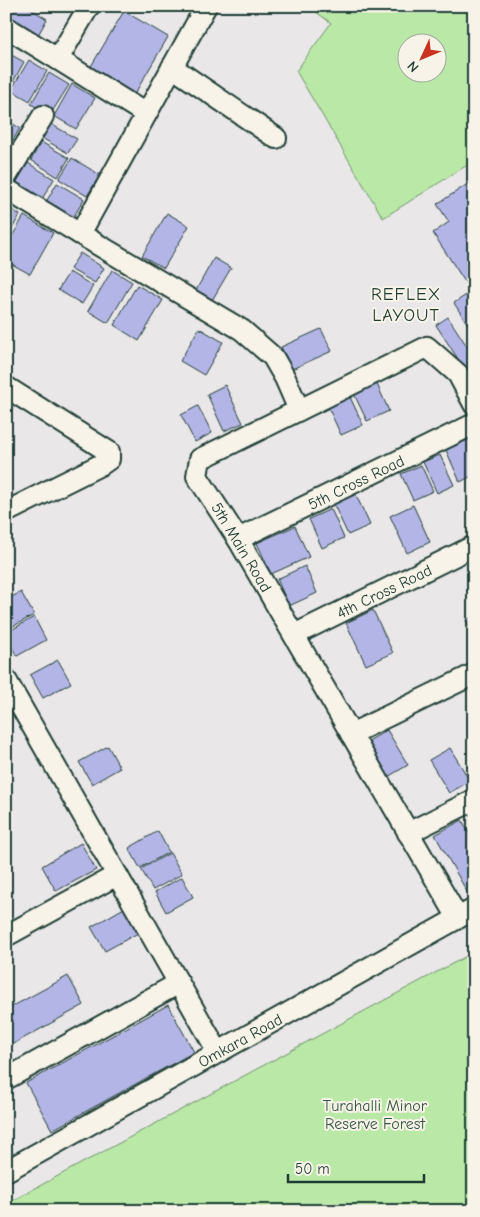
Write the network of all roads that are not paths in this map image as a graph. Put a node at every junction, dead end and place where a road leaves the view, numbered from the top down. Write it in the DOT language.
graph roads {
  1 [pos="89,6"];
  2 [pos="206,6"];
  3 [pos="6,27"];
  4 [pos="58,59"];
  5 [pos="172,67"];
  6 [pos="146,114"];
  7 [pos="43,116"];
  8 [pos="276,138"];
  9 [pos="6,177"];
  10 [pos="6,189"];
  11 [pos="80,234"];
  12 [pos="6,388"];
  13 [pos="474,404"];
  14 [pos="299,410"];
  15 [pos="474,424"];
  16 [pos="6,512"];
  17 [pos="238,539"];
  18 [pos="474,546"];
  19 [pos="294,636"];
  20 [pos="474,674"];
  21 [pos="6,680"];
  22 [pos="351,734"];
  23 [pos="474,800"];
  24 [pos="408,833"];
  25 [pos="117,875"];
  26 [pos="466,913"];
  27 [pos="7,934"];
  28 [pos="179,983"];
  29 [pos="218,1052"];
  30 [pos="6,1079"];
  31 [pos="6,1171"];
  1 -- 4 [label="street"];
  2 -- 5 [label="street"];
  3 -- 4 [label="street"];
  4 -- 6 [label="street"];
  5 -- 6 [label="street"];
  5 -- 8 [label="street"];
  6 -- 11 [label="street"];
  7 -- 9 [label="street"];
  10 -- 11 [label="street"];
  11 -- 14 [label="street"];
  12 -- 16 [label="street"];
  13 -- 14 [label="street, 5th Main Road"];
  14 -- 17 [label="street, 5th Main Road"];
  15 -- 17 [label="street, 5th Cross Road"];
  17 -- 19 [label="street, 5th Main Road"];
  18 -- 19 [label="street, 4th Cross Road"];
  19 -- 22 [label="street, 5th Main Road"];
  20 -- 22 [label="street"];
  21 -- 25 [label="street"];
  22 -- 24 [label="street, 5th Main Road"];
  23 -- 24 [label="street"];
  24 -- 26 [label="street, 5th Main Road"];
  25 -- 27 [label="street"];
  25 -- 28 [label="street"];
  26 -- 29 [label="street, Omkara Road"];
  28 -- 29 [label="street"];
  28 -- 30 [label="street"];
  29 -- 31 [label="street, Omkara Road"];
}
